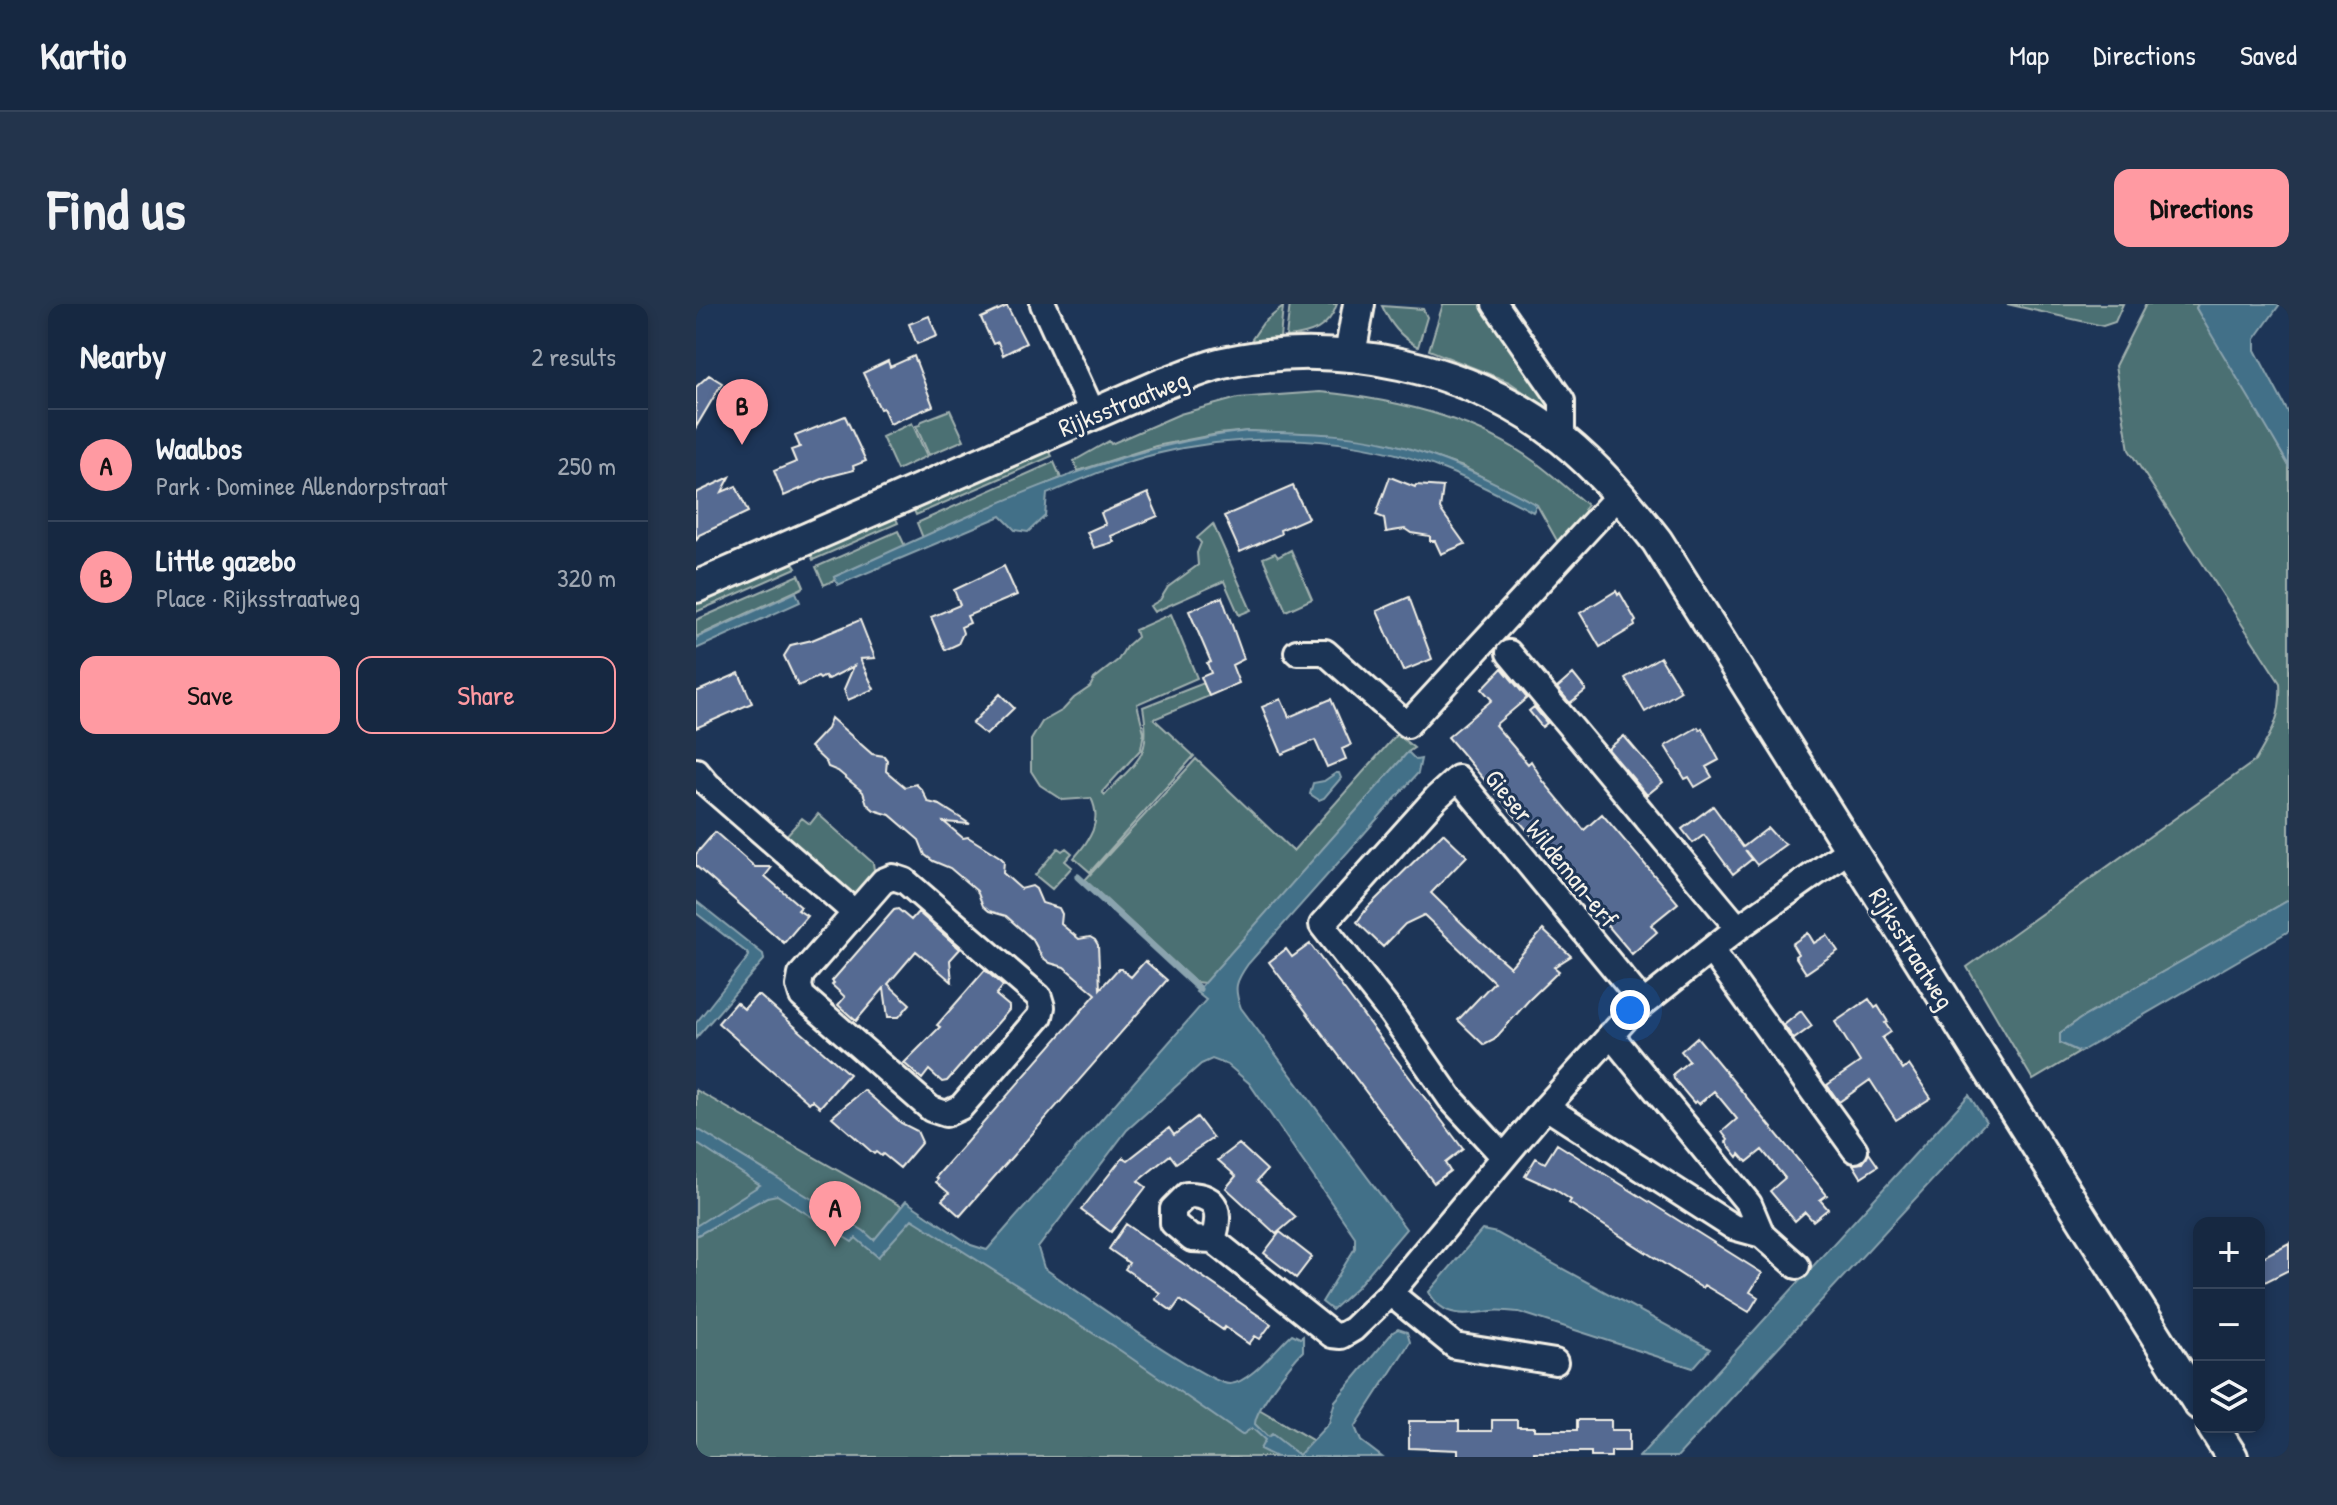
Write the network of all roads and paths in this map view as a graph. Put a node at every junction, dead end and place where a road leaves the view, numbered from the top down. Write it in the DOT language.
graph roads {
  1 [pos="1043,304"];
  2 [pos="1359,304"];
  3 [pos="1495,304"];
  4 [pos="1350,355"];
  5 [pos="1093,414"];
  6 [pos="1562,439"];
  7 [pos="1620,494"];
  8 [pos="696,587"];
  9 [pos="1297,652"];
  10 [pos="1509,653"];
  11 [pos="696,771"];
  12 [pos="1850,849"];
  13 [pos="855,913"];
  14 [pos="1738,928"];
  15 [pos="1711,950"];
  16 [pos="1643,1003"];
  17 [pos="1610,1034"];
  18 [pos="1546,1107"];
  19 [pos="1855,1150"];
  20 [pos="1504,1157"];
  21 [pos="1762,1235"];
  22 [pos="1213,1240"];
  23 [pos="1797,1266"];
  24 [pos="1390,1293"];
  25 [pos="1555,1362"];
  26 [pos="2193,1394"];
  27 [pos="2217,1433"];
  28 [pos="2232,1457"];
  1 -- 5 [label="street"];
  2 -- 4 [label="street"];
  3 -- 6 [label="street"];
  4 -- 5 [label="street, Rijksstraatweg"];
  4 -- 6 [label="street, Rijksstraatweg"];
  5 -- 8 [label="street, Rijksstraatweg"];
  6 -- 7 [label="street, Rijksstraatweg"];
  7 -- 9 [label="street"];
  7 -- 12 [label="street, Rijksstraatweg"];
  10 -- 14 [label="street"];
  11 -- 13 [label="street"];
  12 -- 14 [label="street"];
  12 -- 26 [label="street, Rijksstraatweg"];
  13 -- 13 [label="street"];
  14 -- 15 [label="street"];
  15 -- 16 [label="street"];
  15 -- 19 [label="street"];
  16 -- 17 [label="street"];
  16 -- 20 [label="street, Gieser Wildeman-erf"];
  17 -- 18 [label="street"];
  17 -- 21 [label="street"];
  18 -- 20 [label="street"];
  18 -- 21 [label="street"];
  20 -- 24 [label="street"];
  21 -- 23 [label="street"];
  22 -- 24 [label="street"];
  24 -- 25 [label="street"];
  27 -- 28 [label="street"];
}
